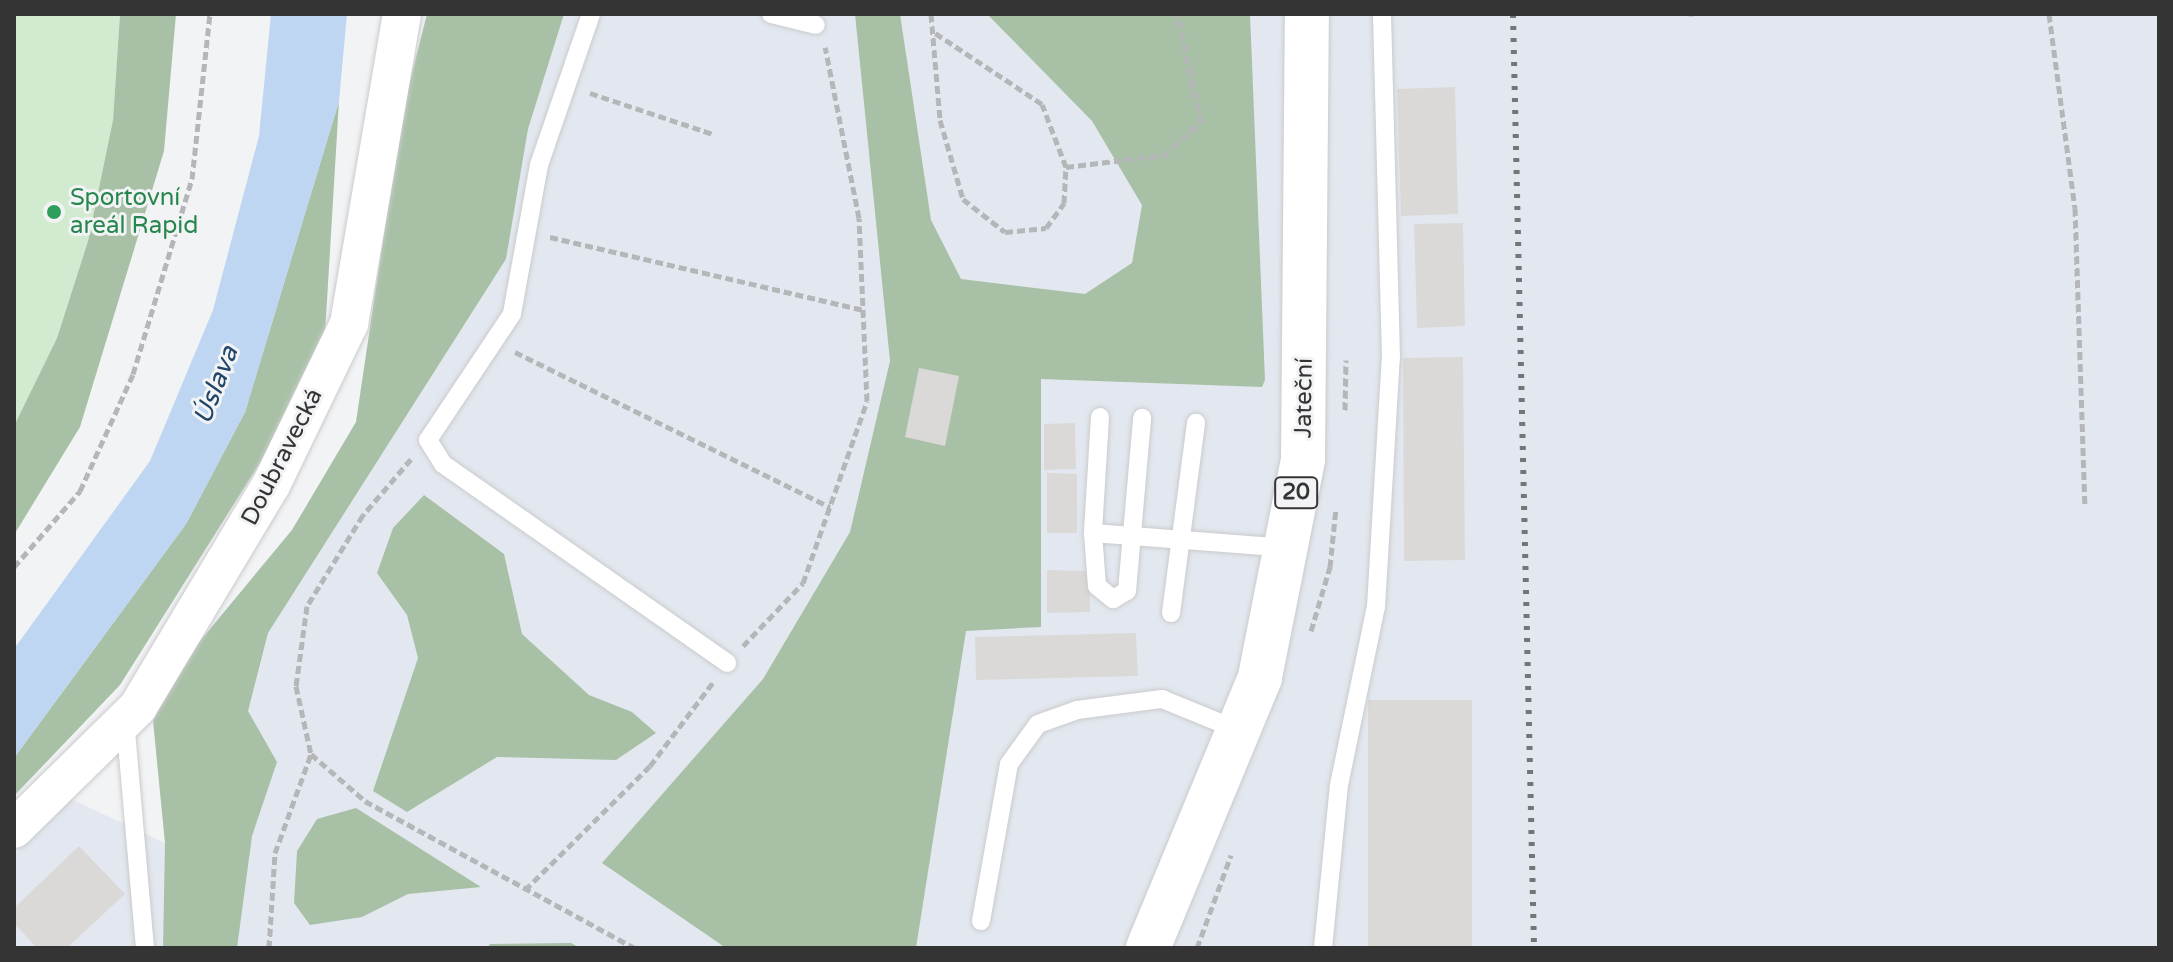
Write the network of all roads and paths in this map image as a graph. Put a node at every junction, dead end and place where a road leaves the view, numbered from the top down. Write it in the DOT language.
graph roads {
  1 [pos="210,14"];
  2 [pos="402,14"];
  3 [pos="591,14"];
  4 [pos="771,14"];
  5 [pos="931,14"];
  6 [pos="1177,14"];
  7 [pos="1307,14"];
  8 [pos="1382,14"];
  9 [pos="2049,14"];
  10 [pos="816,25"];
  11 [pos="935,33"];
  12 [pos="566,85"];
  13 [pos="713,134"];
  14 [pos="1066,167"];
  15 [pos="527,231"];
  16 [pos="864,310"];
  17 [pos="493,341"];
  18 [pos="1100,417"];
  19 [pos="1142,418"];
  20 [pos="1196,423"];
  21 [pos="428,440"];
  22 [pos="2085,504"];
  23 [pos="830,507"];
  24 [pos="1093,533"];
  25 [pos="1135,537"];
  26 [pos="1182,541"];
  27 [pos="1286,548"];
  28 [pos="14,567"];
  29 [pos="1171,613"];
  30 [pos="727,663"];
  31 [pos="125,720"];
  32 [pos="1238,730"];
  33 [pos="311,754"];
  34 [pos="14,829"];
  35 [pos="525,890"];
  36 [pos="981,921"];
  37 [pos="145,948"];
  38 [pos="269,948"];
  39 [pos="635,948"];
  40 [pos="1148,948"];
  41 [pos="1323,948"];
  1 -- 28 [label="path"];
  2 -- 31 [label="street, Doubravecká"];
  3 -- 12 [label="lane"];
  4 -- 10 [label="lane"];
  5 -- 11 [label="path"];
  6 -- 14 [label="path"];
  7 -- 27 [label="main road, Jateční / 20"];
  8 -- 41 [label="lane"];
  9 -- 22 [label="path"];
  10 -- 16 [label="path"];
  11 -- 14 [label="path"];
  11 -- 14 [label="path"];
  12 -- 13 [label="path"];
  12 -- 15 [label="lane"];
  15 -- 16 [label="path"];
  15 -- 17 [label="lane"];
  16 -- 23 [label="path"];
  17 -- 21 [label="lane"];
  17 -- 23 [label="path"];
  18 -- 24 [label="lane"];
  19 -- 25 [label="lane"];
  20 -- 26 [label="lane"];
  21 -- 30 [label="lane"];
  21 -- 33 [label="path"];
  23 -- 30 [label="path"];
  24 -- 25 [label="lane"];
  24 -- 25 [label="lane"];
  25 -- 26 [label="lane"];
  26 -- 27 [label="lane"];
  26 -- 29 [label="lane"];
  27 -- 32 [label="main road, Jateční / 20"];
  30 -- 35 [label="path"];
  31 -- 34 [label="street, Doubravecká"];
  31 -- 37 [label="lane"];
  32 -- 36 [label="lane"];
  32 -- 40 [label="main road, Jateční / 20"];
  33 -- 35 [label="path"];
  33 -- 38 [label="path"];
  35 -- 39 [label="path"];
}
